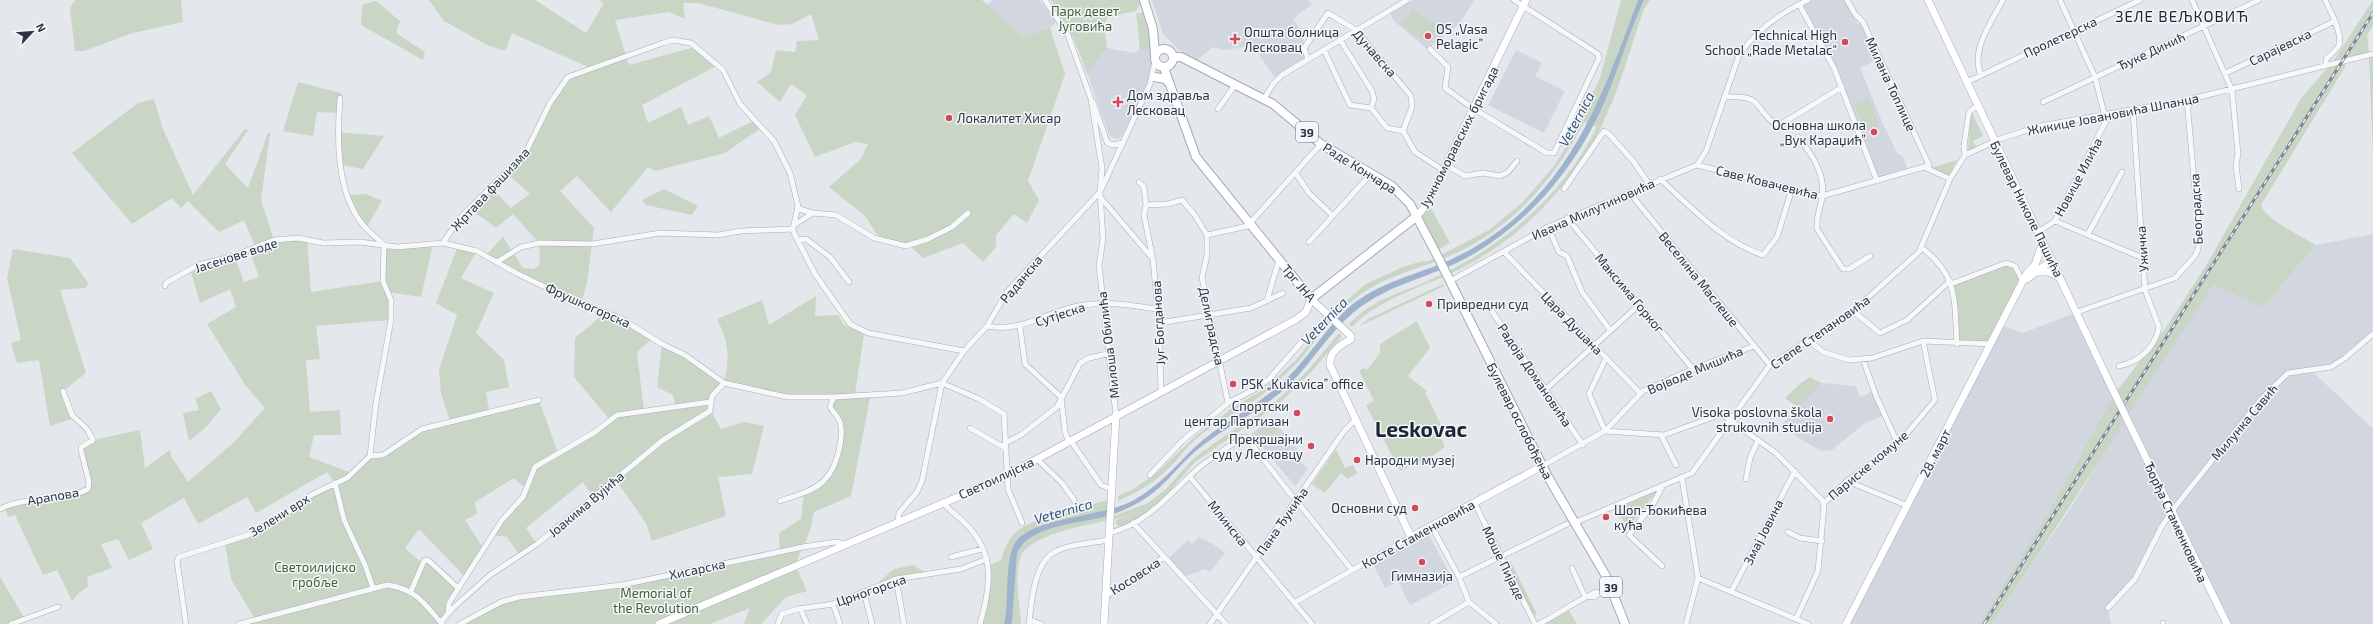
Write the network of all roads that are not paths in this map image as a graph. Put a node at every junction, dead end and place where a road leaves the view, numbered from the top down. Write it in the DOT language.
graph roads {
  1 [pos="1045,0"];
  2 [pos="1144,0"];
  3 [pos="1407,0"];
  4 [pos="1514,0"];
  5 [pos="1808,0"];
  6 [pos="1847,0"];
  7 [pos="1928,0"];
  8 [pos="2004,0"];
  9 [pos="2060,0"];
  10 [pos="2140,0"];
  11 [pos="2192,0"];
  12 [pos="2259,0"];
  13 [pos="2325,0"];
  14 [pos="1800,2"];
  15 [pos="1524,3"];
  16 [pos="2335,21"];
  17 [pos="2204,26"];
  18 [pos="1153,29"];
  19 [pos="1356,30"];
  20 [pos="2074,31"];
  21 [pos="1340,40"];
  22 [pos="1164,49"];
  23 [pos="1430,49"];
  24 [pos="1324,50"];
  25 [pos="2373,54"];
  26 [pos="1174,57"];
  27 [pos="1155,58"];
  28 [pos="1308,59"];
  29 [pos="2326,64"];
  30 [pos="1163,67"];
  31 [pos="2226,73"];
  32 [pos="1981,75"];
  33 [pos="2095,77"];
  34 [pos="1152,81"];
  35 [pos="1967,82"];
  36 [pos="1170,84"];
  37 [pos="1235,85"];
  38 [pos="1842,87"];
  39 [pos="2232,90"];
  40 [pos="1724,97"];
  41 [pos="340,98"];
  42 [pos="1091,99"];
  43 [pos="1264,99"];
  44 [pos="2187,100"];
  45 [pos="2043,102"];
  46 [pos="1978,105"];
  47 [pos="1371,108"];
  48 [pos="1218,109"];
  49 [pos="1474,109"];
  50 [pos="2133,110"];
  51 [pos="2106,114"];
  52 [pos="1403,131"];
  53 [pos="1798,137"];
  54 [pos="1995,141"];
  55 [pos="1123,143"];
  56 [pos="1321,144"];
  57 [pos="1965,155"];
  58 [pos="1517,161"];
  59 [pos="1697,165"];
  60 [pos="1445,167"];
  61 [pos="1924,167"];
  62 [pos="1295,172"];
  63 [pos="2122,172"];
  64 [pos="1371,174"];
  65 [pos="1660,179"];
  66 [pos="1950,179"];
  67 [pos="1878,181"];
  68 [pos="1139,182"];
  69 [pos="1649,184"];
  70 [pos="1564,189"];
  71 [pos="1792,189"];
  72 [pos="2239,189"];
  73 [pos="1629,192"];
  74 [pos="1101,195"];
  75 [pos="1822,196"];
  76 [pos="1146,205"];
  77 [pos="799,208"];
  78 [pos="813,213"];
  79 [pos="968,213"];
  80 [pos="1333,216"];
  81 [pos="1417,216"];
  82 [pos="1567,218"];
  83 [pos="2055,221"];
  84 [pos="1251,224"];
  85 [pos="793,227"];
  86 [pos="1548,227"];
  87 [pos="2038,232"];
  88 [pos="2088,234"];
  89 [pos="1207,235"];
  90 [pos="798,240"];
  91 [pos="1309,242"];
  92 [pos="2043,242"];
  93 [pos="443,243"];
  94 [pos="384,244"];
  95 [pos="1922,248"];
  96 [pos="1504,252"];
  97 [pos="1152,255"];
  98 [pos="1870,256"];
  99 [pos="2143,258"];
  100 [pos="1279,260"];
  101 [pos="2052,260"];
  102 [pos="497,262"];
  103 [pos="2036,268"];
  104 [pos="2060,278"];
  105 [pos="1449,279"];
  106 [pos="849,282"];
  107 [pos="1950,283"];
  108 [pos="2024,283"];
  109 [pos="165,286"];
  110 [pos="2145,290"];
  111 [pos="1283,293"];
  112 [pos="1311,299"];
  113 [pos="1267,300"];
  114 [pos="1105,303"];
  115 [pos="1488,304"];
  116 [pos="1640,304"];
  117 [pos="1158,309"];
  118 [pos="1853,311"];
  119 [pos="2077,312"];
  120 [pos="1208,316"];
  121 [pos="1159,323"];
  122 [pos="986,326"];
  123 [pos="1020,327"];
  124 [pos="1610,330"];
  125 [pos="2373,334"];
  126 [pos="1307,336"];
  127 [pos="1808,340"];
  128 [pos="1922,341"];
  129 [pos="1957,344"];
  130 [pos="1991,344"];
  131 [pos="1593,345"];
  132 [pos="1754,346"];
  133 [pos="964,351"];
  134 [pos="1111,354"];
  135 [pos="1606,358"];
  136 [pos="1863,359"];
  137 [pos="1219,360"];
  138 [pos="1770,365"];
  139 [pos="2119,366"];
  140 [pos="1693,369"];
  141 [pos="724,383"];
  142 [pos="942,383"];
  143 [pos="1545,390"];
  144 [pos="63,391"];
  145 [pos="1161,392"];
  146 [pos="1640,393"];
  147 [pos="834,398"];
  148 [pos="539,400"];
  149 [pos="1062,400"];
  150 [pos="710,402"];
  151 [pos="1228,403"];
  152 [pos="1116,415"];
  153 [pos="1356,419"];
  154 [pos="2127,419"];
  155 [pos="1731,420"];
  156 [pos="970,428"];
  157 [pos="1605,431"];
  158 [pos="1661,435"];
  159 [pos="1758,440"];
  160 [pos="1070,441"];
  161 [pos="1898,444"];
  162 [pos="1005,445"];
  163 [pos="1583,445"];
  164 [pos="370,456"];
  165 [pos="1037,459"];
  166 [pos="1676,465"];
  167 [pos="1542,466"];
  168 [pos="1795,471"];
  169 [pos="1007,475"];
  170 [pos="1150,475"];
  171 [pos="1190,477"];
  172 [pos="1682,478"];
  173 [pos="1746,479"];
  174 [pos="1847,481"];
  175 [pos="335,483"];
  176 [pos="1663,485"];
  177 [pos="1111,489"];
  178 [pos="1294,498"];
  179 [pos="1074,500"];
  180 [pos="780,501"];
  181 [pos="942,502"];
  182 [pos="1474,502"];
  183 [pos="1824,503"];
  184 [pos="1908,506"];
  185 [pos="0,509"];
  186 [pos="2172,512"];
  187 [pos="898,521"];
  188 [pos="1022,523"];
  189 [pos="1570,523"];
  190 [pos="1133,524"];
  191 [pos="1431,525"];
  192 [pos="1788,532"];
  193 [pos="1109,536"];
  194 [pos="1411,537"];
  195 [pos="1822,541"];
  196 [pos="845,544"];
  197 [pos="982,549"];
  198 [pos="1501,556"];
  199 [pos="952,557"];
  200 [pos="1164,557"];
  201 [pos="1256,558"];
  202 [pos="987,559"];
  203 [pos="1662,566"];
  204 [pos="1572,568"];
  205 [pos="1352,570"];
  206 [pos="1459,577"];
  207 [pos="1698,578"];
  208 [pos="896,579"];
  209 [pos="373,588"];
  210 [pos="458,588"];
  211 [pos="411,591"];
  212 [pos="864,592"];
  213 [pos="1731,592"];
  214 [pos="1106,594"];
  215 [pos="1469,602"];
  216 [pos="1294,603"];
  217 [pos="834,604"];
  218 [pos="58,607"];
  219 [pos="2108,608"];
  220 [pos="801,610"];
  221 [pos="448,613"];
  222 [pos="1217,615"];
  223 [pos="1796,619"];
  224 [pos="1029,622"];
  225 [pos="441,623"];
  226 [pos="1434,623"];
  227 [pos="11,624"];
  228 [pos="186,624"];
  229 [pos="239,624"];
  230 [pos="460,624"];
  231 [pos="659,624"];
  232 [pos="778,624"];
  233 [pos="807,624"];
  234 [pos="840,624"];
  235 [pos="872,624"];
  236 [pos="904,624"];
  237 [pos="980,624"];
  238 [pos="1041,624"];
  239 [pos="1104,624"];
  240 [pos="1210,624"];
  241 [pos="1226,624"];
  242 [pos="1312,624"];
  243 [pos="1496,624"];
  244 [pos="1535,624"];
  245 [pos="1539,624"];
  246 [pos="1625,624"];
  247 [pos="1686,624"];
  248 [pos="1808,624"];
  249 [pos="1846,624"];
  250 [pos="2227,624"];
  1 -- 42 [label="street"];
  2 -- 18 [label="main road"];
  3 -- 19 [label="street"];
  4 -- 15 [label="street"];
  5 -- 14 [label="street"];
  6 -- 61 [label="street, Милана Топлице"];
  7 -- 35 [label="street, Булевар Николе Пашића"];
  8 -- 32 [label="street"];
  9 -- 20 [label="street"];
  10 -- 20 [label="street, Пролетерска"];
  11 -- 17 [label="street"];
  12 -- 17 [label="street, Ђуке Динић"];
  13 -- 16 [label="street"];
  14 -- 38 [label="street"];
  14 -- 40 [label="street"];
  15 -- 49 [label="street, Јужноморавских бригада"];
  15 -- 49 [label="street"];
  16 -- 29 [label="street"];
  16 -- 31 [label="street, Сарајевска"];
  17 -- 31 [label="street"];
  17 -- 33 [label="street, Ђуке Динић"];
  18 -- 22 [label="main road"];
  18 -- 27 [label="main road"];
  19 -- 21 [label="street"];
  19 -- 28 [label="street, Дунавска"];
  19 -- 52 [label="street, Дунавска"];
  20 -- 32 [label="street, Пролетерска"];
  20 -- 33 [label="street"];
  21 -- 24 [label="street"];
  21 -- 47 [label="street"];
  22 -- 26 [label="main road"];
  22 -- 27 [label="main road"];
  23 -- 49 [label="street"];
  24 -- 28 [label="street"];
  24 -- 47 [label="street"];
  25 -- 29 [label="street, Жикице Јовановића Шпанца"];
  26 -- 30 [label="main road"];
  26 -- 37 [label="main road, Раде Кончара / 39"];
  27 -- 30 [label="main road"];
  27 -- 34 [label="street"];
  28 -- 43 [label="street"];
  29 -- 39 [label="street, Жикице Јовановића Шпанца"];
  30 -- 34 [label="street"];
  30 -- 36 [label="main road"];
  31 -- 39 [label="street"];
  32 -- 35 [label="street, Пролетерска"];
  33 -- 45 [label="street, Ђуке Динић"];
  33 -- 51 [label="street"];
  34 -- 36 [label="main road"];
  34 -- 55 [label="street"];
  35 -- 46 [label="street, Булевар Николе Пашића"];
  36 -- 84 [label="main road"];
  37 -- 43 [label="main road, Раде Кончара / 39"];
  37 -- 48 [label="street"];
  38 -- 40 [label="street"];
  38 -- 67 [label="street"];
  39 -- 44 [label="street, Жикице Јовановића Шпанца"];
  39 -- 72 [label="street"];
  40 -- 59 [label="street"];
  41 -- 94 [label="street"];
  42 -- 55 [label="street"];
  42 -- 74 [label="street"];
  43 -- 56 [label="main road, Раде Кончара / 39"];
  44 -- 50 [label="street, Жикице Јовановића Шпанца"];
  44 -- 110 [label="street, Београдска"];
  46 -- 54 [label="street, Булевар Николе Пашића"];
  46 -- 57 [label="street"];
  47 -- 52 [label="street"];
  49 -- 60 [label="street, Јужноморавских бригада"];
  50 -- 51 [label="street, Жикице Јовановића Шпанца"];
  50 -- 99 [label="street, Ужичка"];
  51 -- 54 [label="street, Жикице Јовановића Шпанца"];
  51 -- 83 [label="street, Новице Илића"];
  52 -- 60 [label="street"];
  53 -- 75 [label="street"];
  54 -- 57 [label="street"];
  54 -- 87 [label="street, Булевар Николе Пашића"];
  55 -- 74 [label="street"];
  56 -- 62 [label="street"];
  56 -- 64 [label="main road, Раде Кончара / 39"];
  57 -- 66 [label="street, Степе Степановића"];
  58 -- 60 [label="street"];
  59 -- 65 [label="street, Ивана Милутиновића"];
  59 -- 71 [label="street, Саве Ковачевића"];
  60 -- 81 [label="street, Јужноморавских бригада"];
  61 -- 66 [label="street"];
  61 -- 67 [label="street, Саве Ковачевића"];
  62 -- 80 [label="street"];
  62 -- 84 [label="street"];
  63 -- 88 [label="street"];
  64 -- 80 [label="street"];
  64 -- 81 [label="main road, Раде Кончара / 39"];
  65 -- 69 [label="street, Ивана Милутиновића"];
  65 -- 71 [label="street"];
  66 -- 95 [label="street, Степе Степановића"];
  67 -- 75 [label="street, Саве Ковачевића"];
  68 -- 76 [label="street"];
  69 -- 70 [label="street"];
  69 -- 73 [label="street, Ивана Милутиновића"];
  71 -- 75 [label="street, Саве Ковачевића"];
  73 -- 82 [label="street, Ивана Милутиновића"];
  73 -- 132 [label="street, Веселина Маслеше"];
  74 -- 97 [label="street"];
  74 -- 114 [label="street, Милоша Обилића"];
  74 -- 122 [label="street, Раданска"];
  75 -- 98 [label="street"];
  76 -- 89 [label="street"];
  76 -- 97 [label="street, Југ Богданова"];
  77 -- 78 [label="street"];
  77 -- 85 [label="street"];
  77 -- 93 [label="street, Жртава фашизма"];
  78 -- 79 [label="street"];
  78 -- 85 [label="street"];
  80 -- 91 [label="street"];
  81 -- 105 [label="main road, Булевар ослобођења / 39"];
  81 -- 112 [label="main road, Јужноморавских бригада"];
  82 -- 86 [label="street, Ивана Милутиновића"];
  82 -- 116 [label="street, Максима Горког"];
  83 -- 87 [label="street, Новице Илића"];
  83 -- 88 [label="street"];
  84 -- 89 [label="street"];
  84 -- 100 [label="main road"];
  85 -- 90 [label="street"];
  85 -- 102 [label="street"];
  86 -- 96 [label="street, Ивана Милутиновића"];
  86 -- 124 [label="street"];
  87 -- 92 [label="street, Булевар Николе Пашића"];
  88 -- 99 [label="street"];
  89 -- 120 [label="street, Делиградска"];
  90 -- 106 [label="street"];
  90 -- 133 [label="street"];
  92 -- 101 [label="street, Булевар Николе Пашића"];
  92 -- 103 [label="street"];
  93 -- 94 [label="street, Фрушкогорска"];
  93 -- 102 [label="street, Фрушкогорска"];
  94 -- 109 [label="street, Јасенове воде"];
  94 -- 164 [label="street"];
  95 -- 107 [label="street"];
  95 -- 118 [label="street, Степе Степановића"];
  96 -- 105 [label="street, Ивана Милутиновића"];
  96 -- 131 [label="street, Цара Душана"];
  97 -- 117 [label="street, Југ Богданова"];
  99 -- 110 [label="street, Ужичка"];
  100 -- 112 [label="main road, Трг ЈНА"];
  100 -- 113 [label="street, Трг ЈНА"];
  101 -- 103 [label="street, 28. март"];
  101 -- 104 [label="street, Булевар Николе Пашића"];
  102 -- 141 [label="street, Фрушкогорска"];
  103 -- 104 [label="street"];
  103 -- 108 [label="street, 28. март"];
  104 -- 119 [label="street, Булевар Николе Пашића"];
  105 -- 167 [label="main road, Булевар ослобођења / 39"];
  107 -- 108 [label="street"];
  107 -- 118 [label="street"];
  107 -- 129 [label="street"];
  108 -- 130 [label="street, 28. март"];
  110 -- 119 [label="street, Београдска"];
  110 -- 139 [label="street, Ужичка"];
  111 -- 113 [label="street"];
  112 -- 137 [label="street, Светоилијска"];
  112 -- 153 [label="street, Трг ЈНА"];
  113 -- 120 [label="street"];
  114 -- 117 [label="street, Сутјеска"];
  114 -- 123 [label="street, Сутјеска"];
  114 -- 134 [label="street, Милоша Обилића"];
  115 -- 143 [label="street, Радоја Домановића"];
  116 -- 124 [label="street"];
  116 -- 140 [label="street, Максима Горког"];
  117 -- 121 [label="street, Југ Богданова"];
  118 -- 127 [label="street, Степе Степановића"];
  119 -- 154 [label="street, Булевар Николе Пашића, bridge"];
  120 -- 121 [label="street"];
  120 -- 137 [label="street, Делиградска"];
  121 -- 145 [label="street, Југ Богданова"];
  122 -- 123 [label="street, Сутјеска"];
  122 -- 133 [label="street, Раданска"];
  123 -- 149 [label="street"];
  124 -- 131 [label="street"];
  125 -- 186 [label="street, Милунка Савић"];
  126 -- 151 [label="street"];
  127 -- 136 [label="street"];
  127 -- 138 [label="street, Степе Степановића"];
  128 -- 129 [label="street"];
  128 -- 136 [label="street"];
  128 -- 161 [label="street, Париске комуне"];
  129 -- 130 [label="street"];
  130 -- 184 [label="street, 28. март"];
  131 -- 135 [label="street, Цара Душана"];
  131 -- 143 [label="street"];
  132 -- 138 [label="street, Веселина Маслеше"];
  132 -- 140 [label="street, Војводе Мишића"];
  133 -- 142 [label="street, Раданска"];
  134 -- 149 [label="street"];
  134 -- 152 [label="street, Милоша Обилића"];
  135 -- 146 [label="street, Цара Душана"];
  135 -- 157 [label="street"];
  136 -- 161 [label="street"];
  137 -- 145 [label="street, Светоилијска"];
  137 -- 151 [label="street, Делиградска"];
  138 -- 155 [label="street, Степе Степановића"];
  140 -- 146 [label="street, Војводе Мишића"];
  141 -- 147 [label="street, Фрушкогорска"];
  141 -- 150 [label="street, Јоакима Вујића"];
  142 -- 147 [label="street, Фрушкогорска"];
  142 -- 162 [label="street"];
  142 -- 187 [label="street, Раданска"];
  143 -- 163 [label="street, Радоја Домановића"];
  144 -- 185 [label="street, Арапова"];
  145 -- 152 [label="street, Светоилијска"];
  146 -- 157 [label="street, Војводе Мишића"];
  147 -- 180 [label="street"];
  148 -- 164 [label="street, Зелени врх"];
  149 -- 160 [label="street"];
  149 -- 162 [label="street"];
  150 -- 210 [label="street"];
  150 -- 221 [label="street, Јоакима Вујића"];
  151 -- 170 [label="street"];
  152 -- 160 [label="street, Светоилијска"];
  152 -- 177 [label="street, Милоша Обилића"];
  153 -- 178 [label="street, Пана Ђукића"];
  153 -- 194 [label="street"];
  154 -- 186 [label="street, Ђорђа Стаменковића"];
  155 -- 158 [label="street"];
  155 -- 159 [label="street"];
  155 -- 172 [label="street, Степе Степановића"];
  156 -- 162 [label="street"];
  157 -- 158 [label="street"];
  157 -- 163 [label="street, Војводе Мишића"];
  158 -- 166 [label="street"];
  159 -- 168 [label="street"];
  159 -- 173 [label="street"];
  160 -- 165 [label="street, Светоилијска"];
  160 -- 177 [label="street"];
  161 -- 174 [label="street, Париске комуне"];
  162 -- 169 [label="street"];
  163 -- 167 [label="street, Војводе Мишића"];
  164 -- 175 [label="street, Зелени врх"];
  165 -- 169 [label="street, Светоилијска"];
  165 -- 179 [label="street"];
  167 -- 182 [label="street, Косте Стаменковића"];
  167 -- 189 [label="main road, Булевар ослобођења / 39"];
  168 -- 183 [label="street"];
  168 -- 213 [label="street, Змај Јовина"];
  169 -- 181 [label="street, Светоилијска"];
  169 -- 188 [label="street"];
  171 -- 178 [label="street"];
  171 -- 190 [label="street"];
  171 -- 201 [label="street, Млинска"];
  172 -- 176 [label="street"];
  172 -- 207 [label="street"];
  174 -- 183 [label="street, Париске комуне"];
  174 -- 184 [label="street"];
  175 -- 209 [label="street"];
  175 -- 228 [label="street, Зелени врх"];
  176 -- 189 [label="street"];
  176 -- 203 [label="street"];
  177 -- 193 [label="street, Милоша Обилића"];
  178 -- 201 [label="street, Пана Ђукића"];
  178 -- 205 [label="street"];
  181 -- 187 [label="street, Светоилијска"];
  181 -- 197 [label="street"];
  182 -- 191 [label="street, Косте Стаменковића"];
  182 -- 198 [label="street, Моше Пијаде"];
  183 -- 195 [label="street"];
  184 -- 249 [label="street, 28. март"];
  186 -- 219 [label="street, Милунка Савић"];
  186 -- 250 [label="street, Ђорђа Стаменковића"];
  187 -- 196 [label="street, Светоилијска"];
  189 -- 198 [label="street"];
  189 -- 246 [label="main road, Булевар ослобођења / 39"];
  190 -- 193 [label="street"];
  190 -- 200 [label="street"];
  191 -- 194 [label="street, Косте Стаменковића"];
  191 -- 206 [label="street"];
  192 -- 195 [label="street"];
  193 -- 214 [label="street, Милоша Обилића"];
  193 -- 224 [label="street"];
  194 -- 205 [label="street, Косте Стаменковића"];
  195 -- 223 [label="street"];
  196 -- 230 [label="street, Хисарска"];
  196 -- 231 [label="street, Светоилијска"];
  197 -- 199 [label="street"];
  197 -- 202 [label="street"];
  198 -- 206 [label="street"];
  198 -- 244 [label="street, Моше Пијаде"];
  200 -- 214 [label="street, Косовска"];
  200 -- 222 [label="street"];
  201 -- 216 [label="street, Млинска"];
  201 -- 222 [label="street, Пана Ђукића"];
  202 -- 208 [label="street, Црногорска"];
  202 -- 237 [label="street"];
  204 -- 245 [label="street"];
  205 -- 216 [label="street, Косте Стаменковића"];
  206 -- 215 [label="street"];
  207 -- 213 [label="street"];
  207 -- 247 [label="street"];
  208 -- 212 [label="street, Црногорска"];
  208 -- 236 [label="street"];
  209 -- 211 [label="street"];
  209 -- 229 [label="street"];
  210 -- 211 [label="street"];
  210 -- 221 [label="street"];
  211 -- 225 [label="street"];
  212 -- 217 [label="street, Црногорска"];
  212 -- 235 [label="street"];
  213 -- 223 [label="street"];
  214 -- 239 [label="street, Милоша Обилића"];
  215 -- 226 [label="street"];
  215 -- 243 [label="street"];
  216 -- 242 [label="street, Млинска"];
  217 -- 220 [label="street, Црногорска"];
  217 -- 234 [label="street"];
  218 -- 227 [label="street"];
  220 -- 232 [label="street, Црногорска"];
  220 -- 233 [label="street"];
  221 -- 225 [label="street, Јоакима Вујића"];
  222 -- 240 [label="street, Пана Ђукића"];
  222 -- 241 [label="street"];
  223 -- 248 [label="street"];
  224 -- 238 [label="street"];
}
